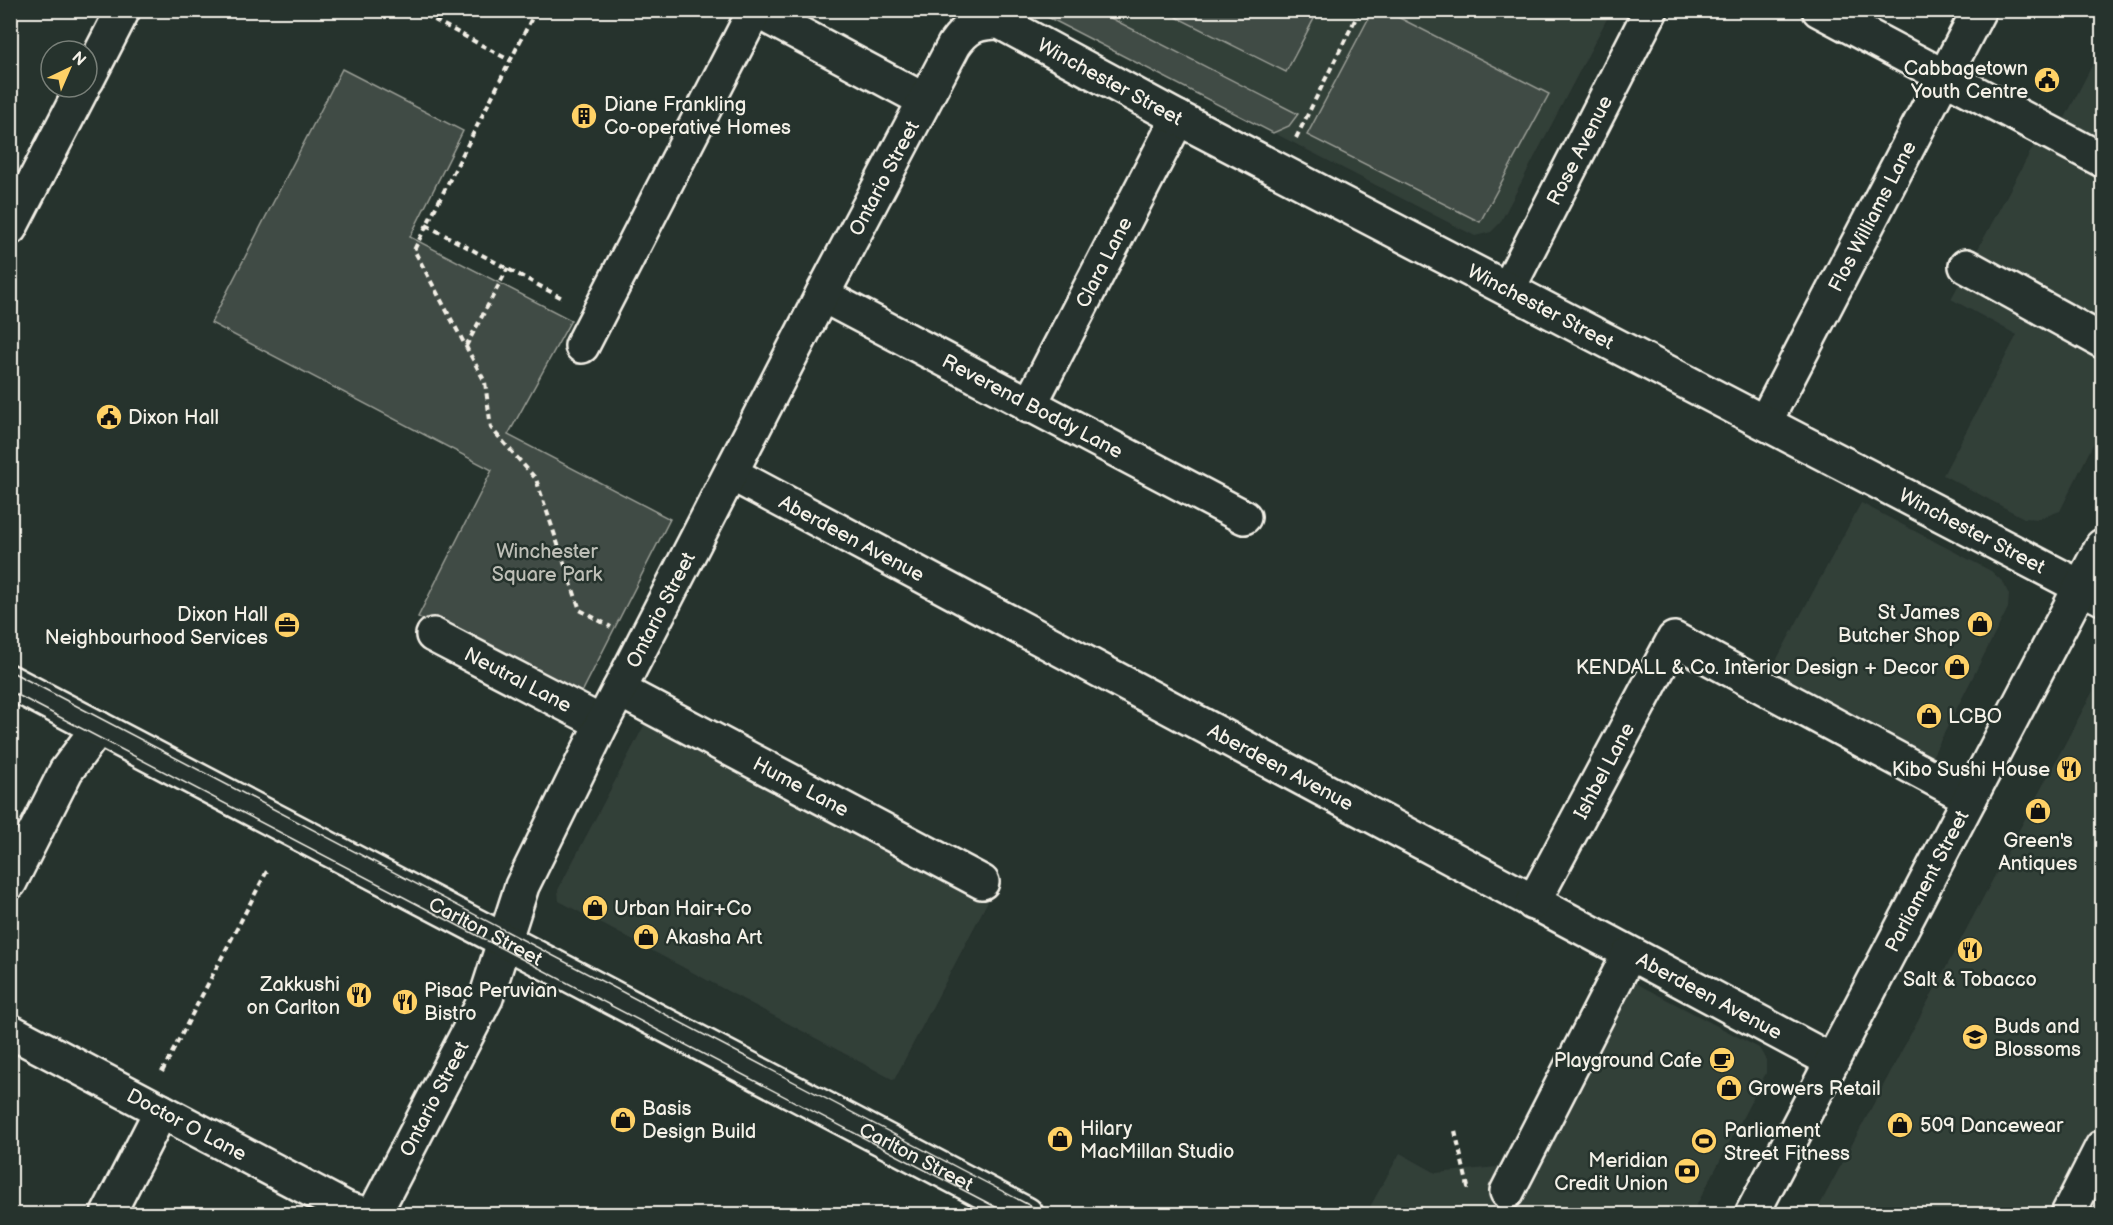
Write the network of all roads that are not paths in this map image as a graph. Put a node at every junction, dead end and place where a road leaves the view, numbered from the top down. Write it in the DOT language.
graph roads {
  1 [pos="123,10"];
  2 [pos="755,10"];
  3 [pos="1652,10"];
  4 [pos="1819,10"];
  5 [pos="1979,10"];
  6 [pos="979,22"];
  7 [pos="99,57"];
  8 [pos="1945,76"];
  9 [pos="77,99"];
  10 [pos="924,100"];
  11 [pos="1178,118"];
  12 [pos="2103,160"];
  13 [pos="10,228"];
  14 [pos="1966,267"];
  15 [pos="1508,290"];
  16 [pos="822,295"];
  17 [pos="2103,341"];
  18 [pos="582,346"];
  19 [pos="1029,406"];
  20 [pos="1765,422"];
  21 [pos="732,474"];
  22 [pos="1244,517"];
  23 [pos="2103,546"];
  24 [pos="2092,593"];
  25 [pos="433,635"];
  26 [pos="10,682"];
  27 [pos="619,690"];
  28 [pos="602,723"];
  29 [pos="98,728"];
  30 [pos="1970,798"];
  31 [pos="10,882"];
  32 [pos="982,882"];
  33 [pos="1533,903"];
  34 [pos="504,940"];
  35 [pos="1629,954"];
  36 [pos="10,1031"];
  37 [pos="1832,1061"];
  38 [pos="154,1107"];
  39 [pos="2103,1147"];
  40 [pos="1507,1192"];
  41 [pos="1023,1214"];
  42 [pos="108,1215"];
  43 [pos="365,1215"];
  44 [pos="374,1215"];
  45 [pos="1752,1215"];
  46 [pos="2068,1215"];
  1 -- 7 [label="street"];
  2 -- 10 [label="street"];
  2 -- 18 [label="street"];
  3 -- 15 [label="street, Rose Avenue"];
  4 -- 8 [label="street"];
  5 -- 8 [label="street, Flos Williams Lane"];
  6 -- 10 [label="street, Ontario Street"];
  6 -- 11 [label="street, Winchester Street"];
  8 -- 12 [label="street"];
  8 -- 20 [label="street, Flos Williams Lane"];
  9 -- 13 [label="street"];
  10 -- 16 [label="street, Ontario Street"];
  11 -- 15 [label="street, Winchester Street"];
  11 -- 19 [label="street, Clara Lane"];
  14 -- 17 [label="street"];
  15 -- 20 [label="street, Winchester Street"];
  16 -- 19 [label="street, Reverend Boddy Lane"];
  16 -- 21 [label="street, Ontario Street"];
  19 -- 22 [label="street, Reverend Boddy Lane"];
  20 -- 24 [label="street, Winchester Street"];
  21 -- 27 [label="street, Ontario Street"];
  21 -- 33 [label="street, Aberdeen Avenue"];
  23 -- 24 [label="street, Parliament Street"];
  24 -- 30 [label="street, Parliament Street"];
  25 -- 28 [label="street, Neutral Lane"];
  26 -- 29 [label="street, Carlton Street"];
  27 -- 28 [label="street, Ontario Street"];
  27 -- 32 [label="street, Hume Lane"];
  28 -- 34 [label="street, Ontario Street"];
  29 -- 31 [label="street"];
  29 -- 34 [label="street, Carlton Street"];
  30 -- 33 [label="street, Ishbel Lane"];
  30 -- 37 [label="street, Parliament Street"];
  33 -- 35 [label="street, Aberdeen Avenue"];
  34 -- 41 [label="street, Carlton Street"];
  34 -- 44 [label="street, Ontario Street"];
  35 -- 37 [label="street, Aberdeen Avenue"];
  35 -- 40 [label="street"];
  36 -- 38 [label="street, Doctor O Lane"];
  37 -- 45 [label="street, Parliament Street"];
  38 -- 42 [label="street"];
  38 -- 43 [label="street, Doctor O Lane"];
  39 -- 46 [label="street"];
}
